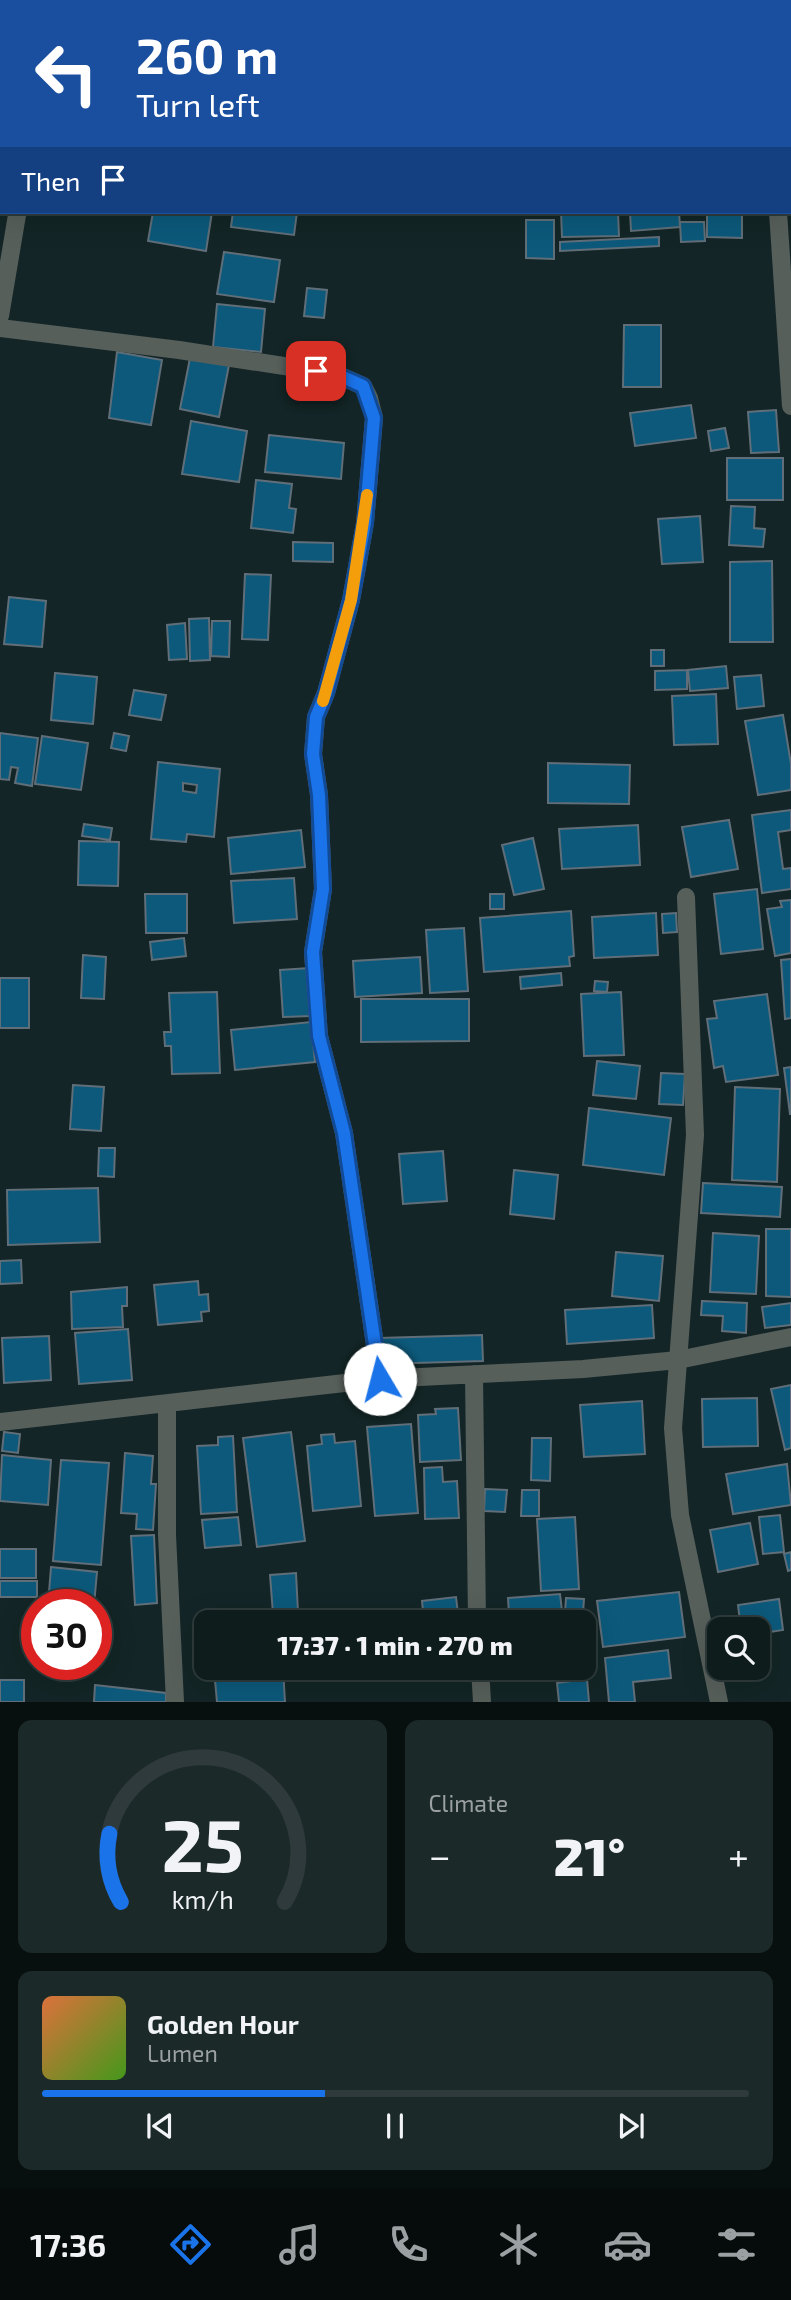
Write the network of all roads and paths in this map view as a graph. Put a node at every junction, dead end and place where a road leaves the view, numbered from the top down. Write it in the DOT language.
graph roads {
  1 [pos="778,214"];
  2 [pos="17,215"];
  3 [pos="0,316"];
  4 [pos="0,328"];
  5 [pos="791,406"];
  6 [pos="686,897"];
  7 [pos="791,1337"];
  8 [pos="678,1360"];
  9 [pos="474,1374"];
  10 [pos="380,1379"];
  11 [pos="167,1404"];
  12 [pos="0,1422"];
  13 [pos="477,1610"];
  14 [pos="481,1680"];
  15 [pos="175,1702"];
  16 [pos="482,1702"];
  17 [pos="719,1702"];
  1 -- 5 [label="street"];
  2 -- 3 [label="street"];
  4 -- 10 [label="street"];
  6 -- 8 [label="street"];
  7 -- 8 [label="street"];
  8 -- 9 [label="street"];
  8 -- 17 [label="street"];
  9 -- 10 [label="street"];
  9 -- 13 [label="street"];
  10 -- 11 [label="street"];
  11 -- 12 [label="street"];
  11 -- 15 [label="street"];
  14 -- 16 [label="street"];
}
